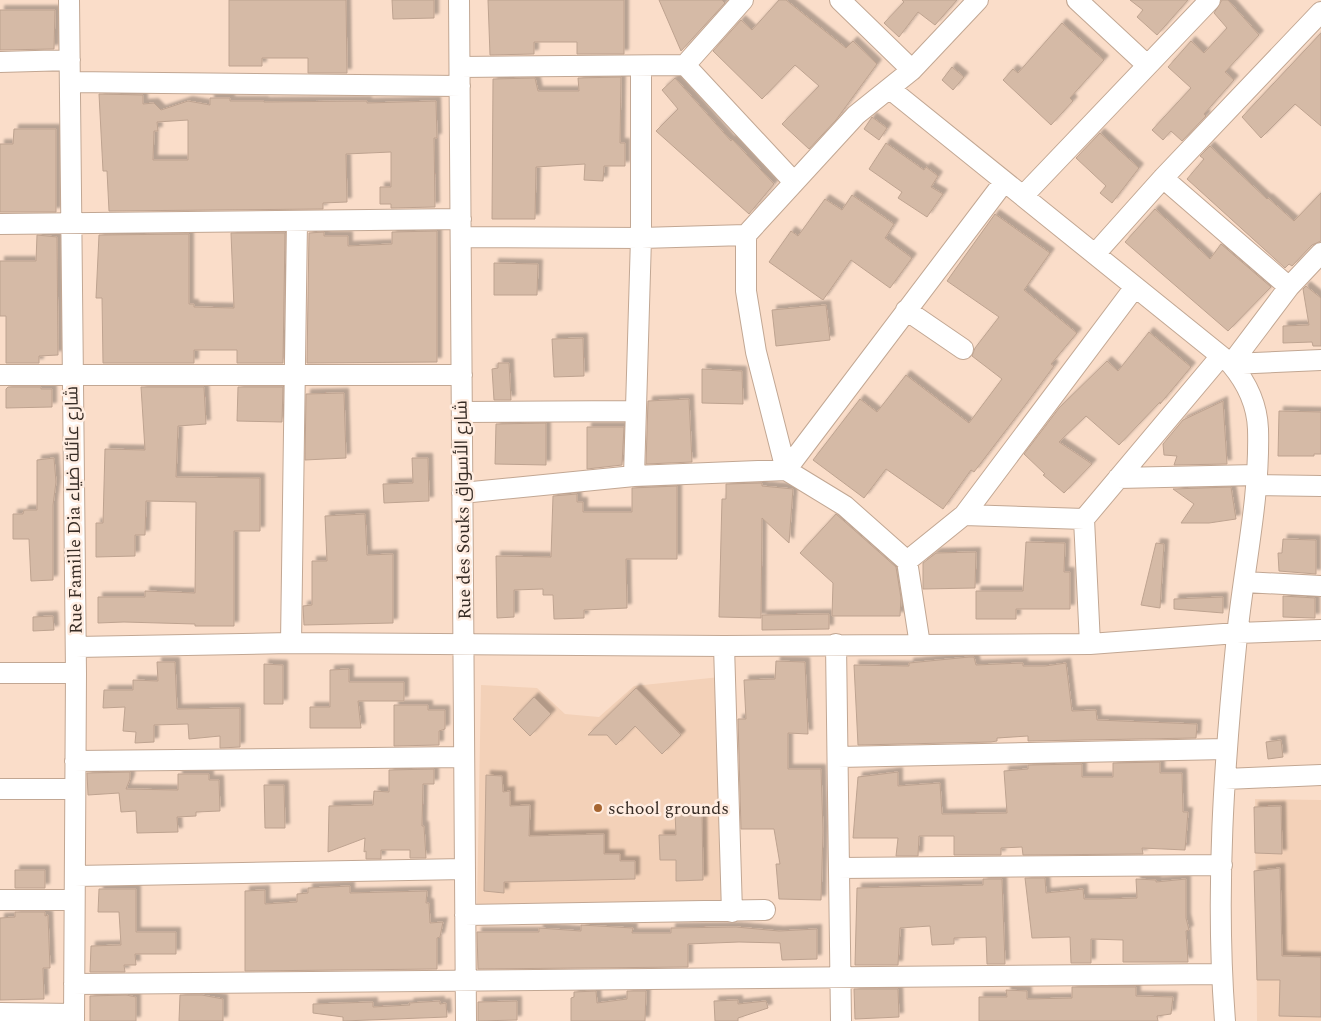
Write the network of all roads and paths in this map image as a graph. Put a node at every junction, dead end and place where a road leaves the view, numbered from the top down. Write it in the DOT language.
graph roads {
  1 [pos="69,0"];
  2 [pos="459,0"];
  3 [pos="743,0"];
  4 [pos="840,0"];
  5 [pos="978,0"];
  6 [pos="1077,0"];
  7 [pos="1210,0"];
  8 [pos="1321,12"];
  9 [pos="70,60"];
  10 [pos="0,62"];
  11 [pos="685,65"];
  12 [pos="1147,65"];
  13 [pos="641,66"];
  14 [pos="912,70"];
  15 [pos="460,77"];
  16 [pos="70,82"];
  17 [pos="890,89"];
  18 [pos="1163,178"];
  19 [pos="794,182"];
  20 [pos="1004,182"];
  21 [pos="1023,196"];
  22 [pos="296,221"];
  23 [pos="71,223"];
  24 [pos="0,224"];
  25 [pos="461,228"];
  26 [pos="746,235"];
  27 [pos="642,238"];
  28 [pos="1321,253"];
  29 [pos="1095,254"];
  30 [pos="1135,287"];
  31 [pos="1289,287"];
  32 [pos="906,310"];
  33 [pos="963,349"];
  34 [pos="1226,360"];
  35 [pos="1321,360"];
  36 [pos="0,375"];
  37 [pos="73,375"];
  38 [pos="296,375"];
  39 [pos="462,375"];
  40 [pos="635,411"];
  41 [pos="462,412"];
  42 [pos="786,470"];
  43 [pos="634,476"];
  44 [pos="1118,478"];
  45 [pos="1258,480"];
  46 [pos="1321,486"];
  47 [pos="462,493"];
  48 [pos="964,515"];
  49 [pos="1084,519"];
  50 [pos="907,561"];
  51 [pos="1244,582"];
  52 [pos="1321,586"];
  53 [pos="1321,630"];
  54 [pos="1237,633"];
  55 [pos="291,643"];
  56 [pos="836,644"];
  57 [pos="1090,644"];
  58 [pos="464,645"];
  59 [pos="920,645"];
  60 [pos="76,646"];
  61 [pos="724,646"];
  62 [pos="0,673"];
  63 [pos="76,673"];
  64 [pos="1226,749"];
  65 [pos="838,756"];
  66 [pos="464,757"];
  67 [pos="75,761"];
  68 [pos="1321,774"];
  69 [pos="1225,779"];
  70 [pos="0,789"];
  71 [pos="75,789"];
  72 [pos="1222,865"];
  73 [pos="839,868"];
  74 [pos="465,869"];
  75 [pos="75,876"];
  76 [pos="0,900"];
  77 [pos="74,900"];
  78 [pos="765,910"];
  79 [pos="732,912"];
  80 [pos="465,915"];
  81 [pos="1222,974"];
  82 [pos="840,977"];
  83 [pos="466,980"];
  84 [pos="74,984"];
  85 [pos="0,1013"];
  86 [pos="74,1017"];
  87 [pos="466,1021"];
  88 [pos="841,1021"];
  89 [pos="1225,1021"];
  1 -- 9 [label="street, Rue Famille Dia شارع عائلة ضياء"];
  2 -- 15 [label="street, Rue des Souks شارع الأسواق"];
  3 -- 11 [label="street"];
  4 -- 14 [label="street"];
  5 -- 14 [label="street"];
  6 -- 12 [label="street"];
  7 -- 12 [label="street"];
  8 -- 18 [label="street"];
  9 -- 10 [label="street"];
  9 -- 16 [label="street, Rue Famille Dia شارع عائلة ضياء"];
  11 -- 13 [label="street"];
  11 -- 19 [label="street"];
  12 -- 21 [label="street"];
  13 -- 15 [label="street"];
  13 -- 27 [label="street"];
  14 -- 17 [label="street"];
  15 -- 16 [label="street"];
  15 -- 25 [label="street, Rue des Souks شارع الأسواق"];
  16 -- 23 [label="street, Rue Famille Dia شارع عائلة ضياء"];
  17 -- 19 [label="street"];
  17 -- 20 [label="street"];
  18 -- 29 [label="street"];
  18 -- 31 [label="street"];
  19 -- 26 [label="street"];
  20 -- 21 [label="street"];
  20 -- 32 [label="street"];
  21 -- 29 [label="street"];
  22 -- 23 [label="street"];
  22 -- 25 [label="street"];
  22 -- 38 [label="street"];
  23 -- 24 [label="street"];
  23 -- 37 [label="street, Rue Famille Dia شارع عائلة ضياء"];
  25 -- 27 [label="street"];
  25 -- 39 [label="street, Rue des Souks شارع الأسواق"];
  26 -- 27 [label="street"];
  26 -- 42 [label="street"];
  27 -- 40 [label="street"];
  28 -- 31 [label="street"];
  29 -- 30 [label="street"];
  30 -- 34 [label="street"];
  30 -- 48 [label="street"];
  31 -- 34 [label="street"];
  32 -- 33 [label="street"];
  32 -- 42 [label="street"];
  34 -- 35 [label="street"];
  34 -- 44 [label="street"];
  34 -- 45 [label="street"];
  36 -- 37 [label="street"];
  37 -- 38 [label="street"];
  37 -- 60 [label="street, Rue Famille Dia شارع عائلة ضياء"];
  38 -- 39 [label="street"];
  38 -- 55 [label="street"];
  39 -- 41 [label="street, Rue des Souks شارع الأسواق"];
  40 -- 41 [label="street"];
  40 -- 43 [label="street"];
  41 -- 47 [label="street, Rue des Souks شارع الأسواق"];
  42 -- 43 [label="street"];
  42 -- 50 [label="street"];
  43 -- 47 [label="street"];
  44 -- 45 [label="street"];
  44 -- 49 [label="street"];
  45 -- 46 [label="street"];
  45 -- 51 [label="street"];
  47 -- 58 [label="street, Rue des Souks شارع الأسواق"];
  48 -- 49 [label="street"];
  48 -- 50 [label="street"];
  49 -- 57 [label="street"];
  50 -- 59 [label="street"];
  51 -- 52 [label="street"];
  51 -- 54 [label="street"];
  53 -- 54 [label="street"];
  54 -- 57 [label="street"];
  54 -- 64 [label="street"];
  55 -- 58 [label="street"];
  55 -- 60 [label="street"];
  56 -- 59 [label="street"];
  56 -- 61 [label="street"];
  56 -- 65 [label="street"];
  57 -- 59 [label="street"];
  58 -- 61 [label="street"];
  58 -- 66 [label="street, Rue des Souks شارع الأسواق"];
  60 -- 63 [label="street, Rue Famille Dia شارع عائلة ضياء"];
  61 -- 79 [label="street"];
  62 -- 63 [label="street"];
  63 -- 67 [label="street, Rue Famille Dia شارع عائلة ضياء"];
  64 -- 65 [label="street"];
  64 -- 69 [label="street"];
  65 -- 73 [label="street"];
  66 -- 67 [label="street"];
  66 -- 74 [label="street, Rue des Souks شارع الأسواق"];
  67 -- 71 [label="street, Rue Famille Dia شارع عائلة ضياء"];
  68 -- 69 [label="street"];
  69 -- 72 [label="street"];
  70 -- 71 [label="street"];
  71 -- 75 [label="street, Rue Famille Dia شارع عائلة ضياء"];
  72 -- 73 [label="street"];
  72 -- 81 [label="street"];
  73 -- 82 [label="street"];
  74 -- 75 [label="street"];
  74 -- 80 [label="street, Rue des Souks شارع الأسواق"];
  75 -- 77 [label="street, Rue Famille Dia شارع عائلة ضياء"];
  76 -- 77 [label="street"];
  77 -- 84 [label="street, Rue Famille Dia شارع عائلة ضياء"];
  78 -- 79 [label="street"];
  79 -- 80 [label="street"];
  80 -- 83 [label="street, Rue des Souks شارع الأسواق"];
  81 -- 82 [label="street"];
  81 -- 89 [label="street"];
  82 -- 83 [label="street"];
  82 -- 88 [label="street"];
  83 -- 84 [label="street"];
  83 -- 87 [label="street, Rue des Souks شارع الأسواق"];
  84 -- 86 [label="street, Rue Famille Dia شارع عائلة ضياء"];
  85 -- 86 [label="street"];
}
